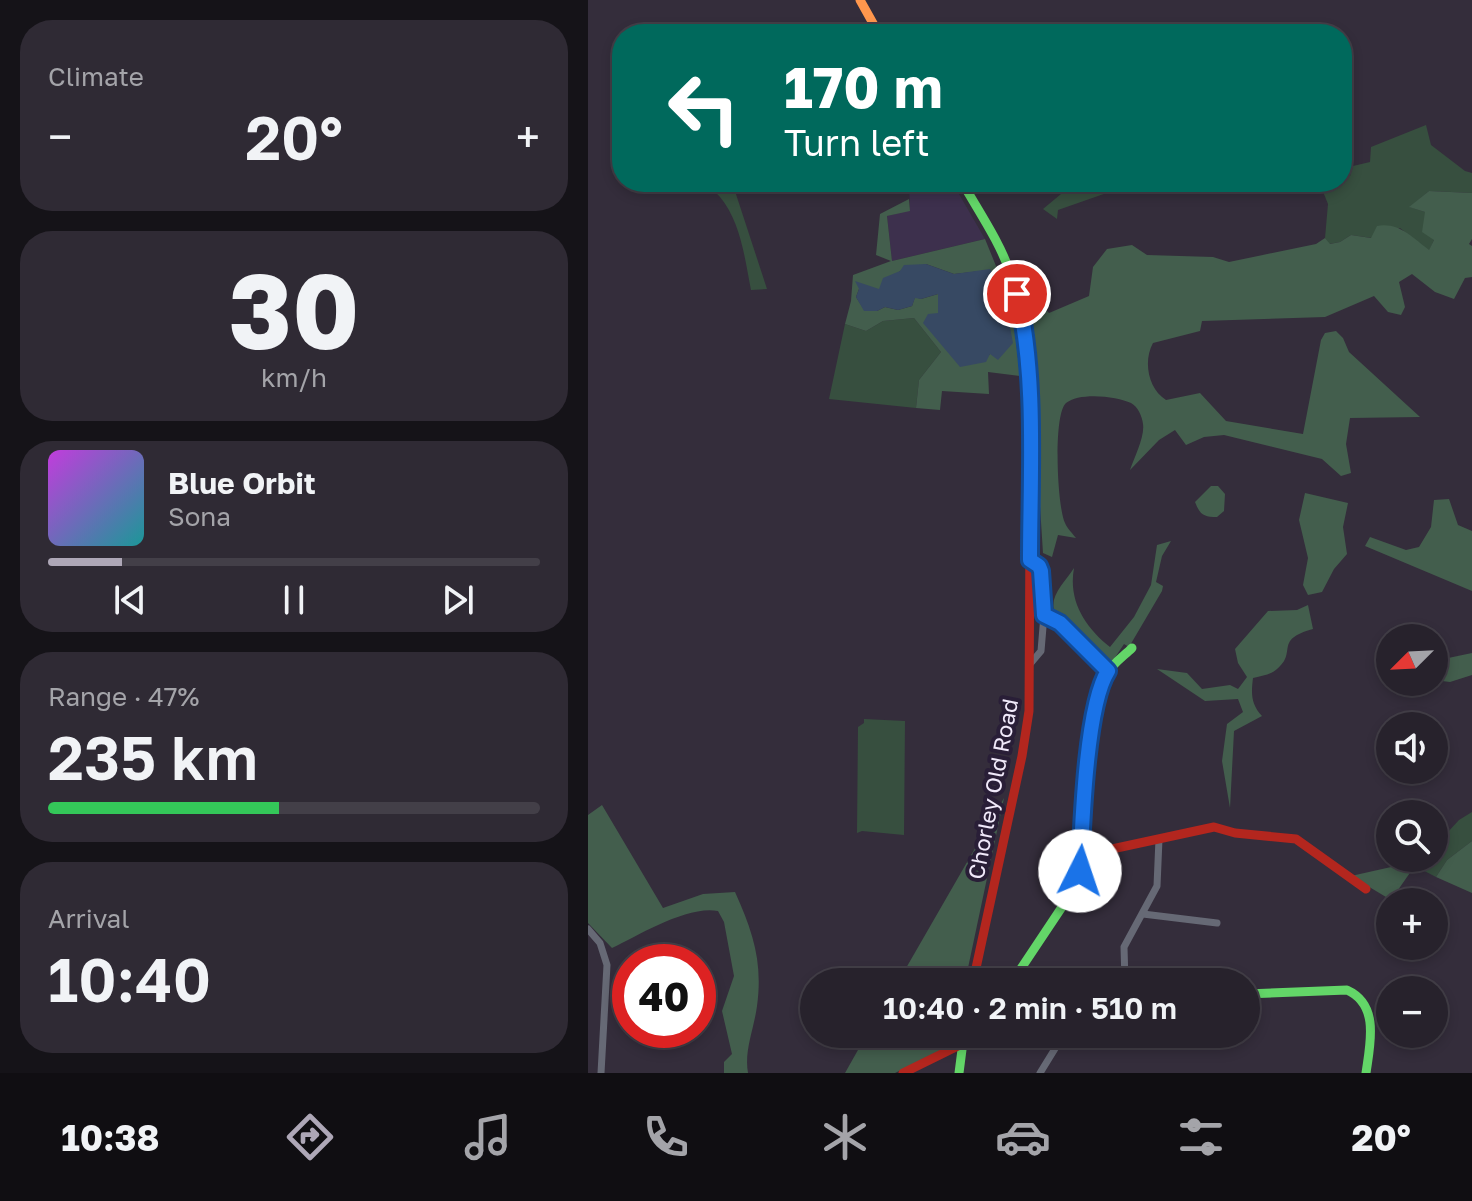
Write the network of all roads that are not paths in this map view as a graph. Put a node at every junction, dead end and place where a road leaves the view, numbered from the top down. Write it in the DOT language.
graph roads {
  1 [pos="860,0"];
  2 [pos="873,24"];
  3 [pos="968,192"];
  4 [pos="1030,560"];
  5 [pos="1044,615"];
  6 [pos="1132,648"];
  7 [pos="1030,664"];
  8 [pos="1108,671"];
  9 [pos="1159,839"];
  10 [pos="1081,849"];
  11 [pos="1366,889"];
  12 [pos="1143,914"];
  13 [pos="1217,923"];
  14 [pos="588,929"];
  15 [pos="976,968"];
  16 [pos="1021,968"];
  17 [pos="1125,968"];
  18 [pos="1260,993"];
  19 [pos="947,1048"];
  20 [pos="962,1048"];
  21 [pos="1055,1048"];
  22 [pos="601,1073"];
  23 [pos="903,1073"];
  24 [pos="959,1073"];
  25 [pos="1040,1073"];
  26 [pos="1366,1073"];
  1 -- 2 [label="street"];
  3 -- 4 [label="street, Chorley Old Road"];
  4 -- 5 [label="street"];
  4 -- 7 [label="street, Chorley Old Road"];
  5 -- 7 [label="street"];
  5 -- 8 [label="street"];
  6 -- 8 [label="street"];
  7 -- 15 [label="street, Chorley Old Road"];
  8 -- 10 [label="street"];
  9 -- 10 [label="street"];
  9 -- 11 [label="street"];
  9 -- 12 [label="street"];
  10 -- 16 [label="street"];
  12 -- 13 [label="street"];
  12 -- 17 [label="street"];
  14 -- 22 [label="street"];
  18 -- 26 [label="street"];
  19 -- 23 [label="street"];
  20 -- 24 [label="street"];
  21 -- 25 [label="street"];
}
